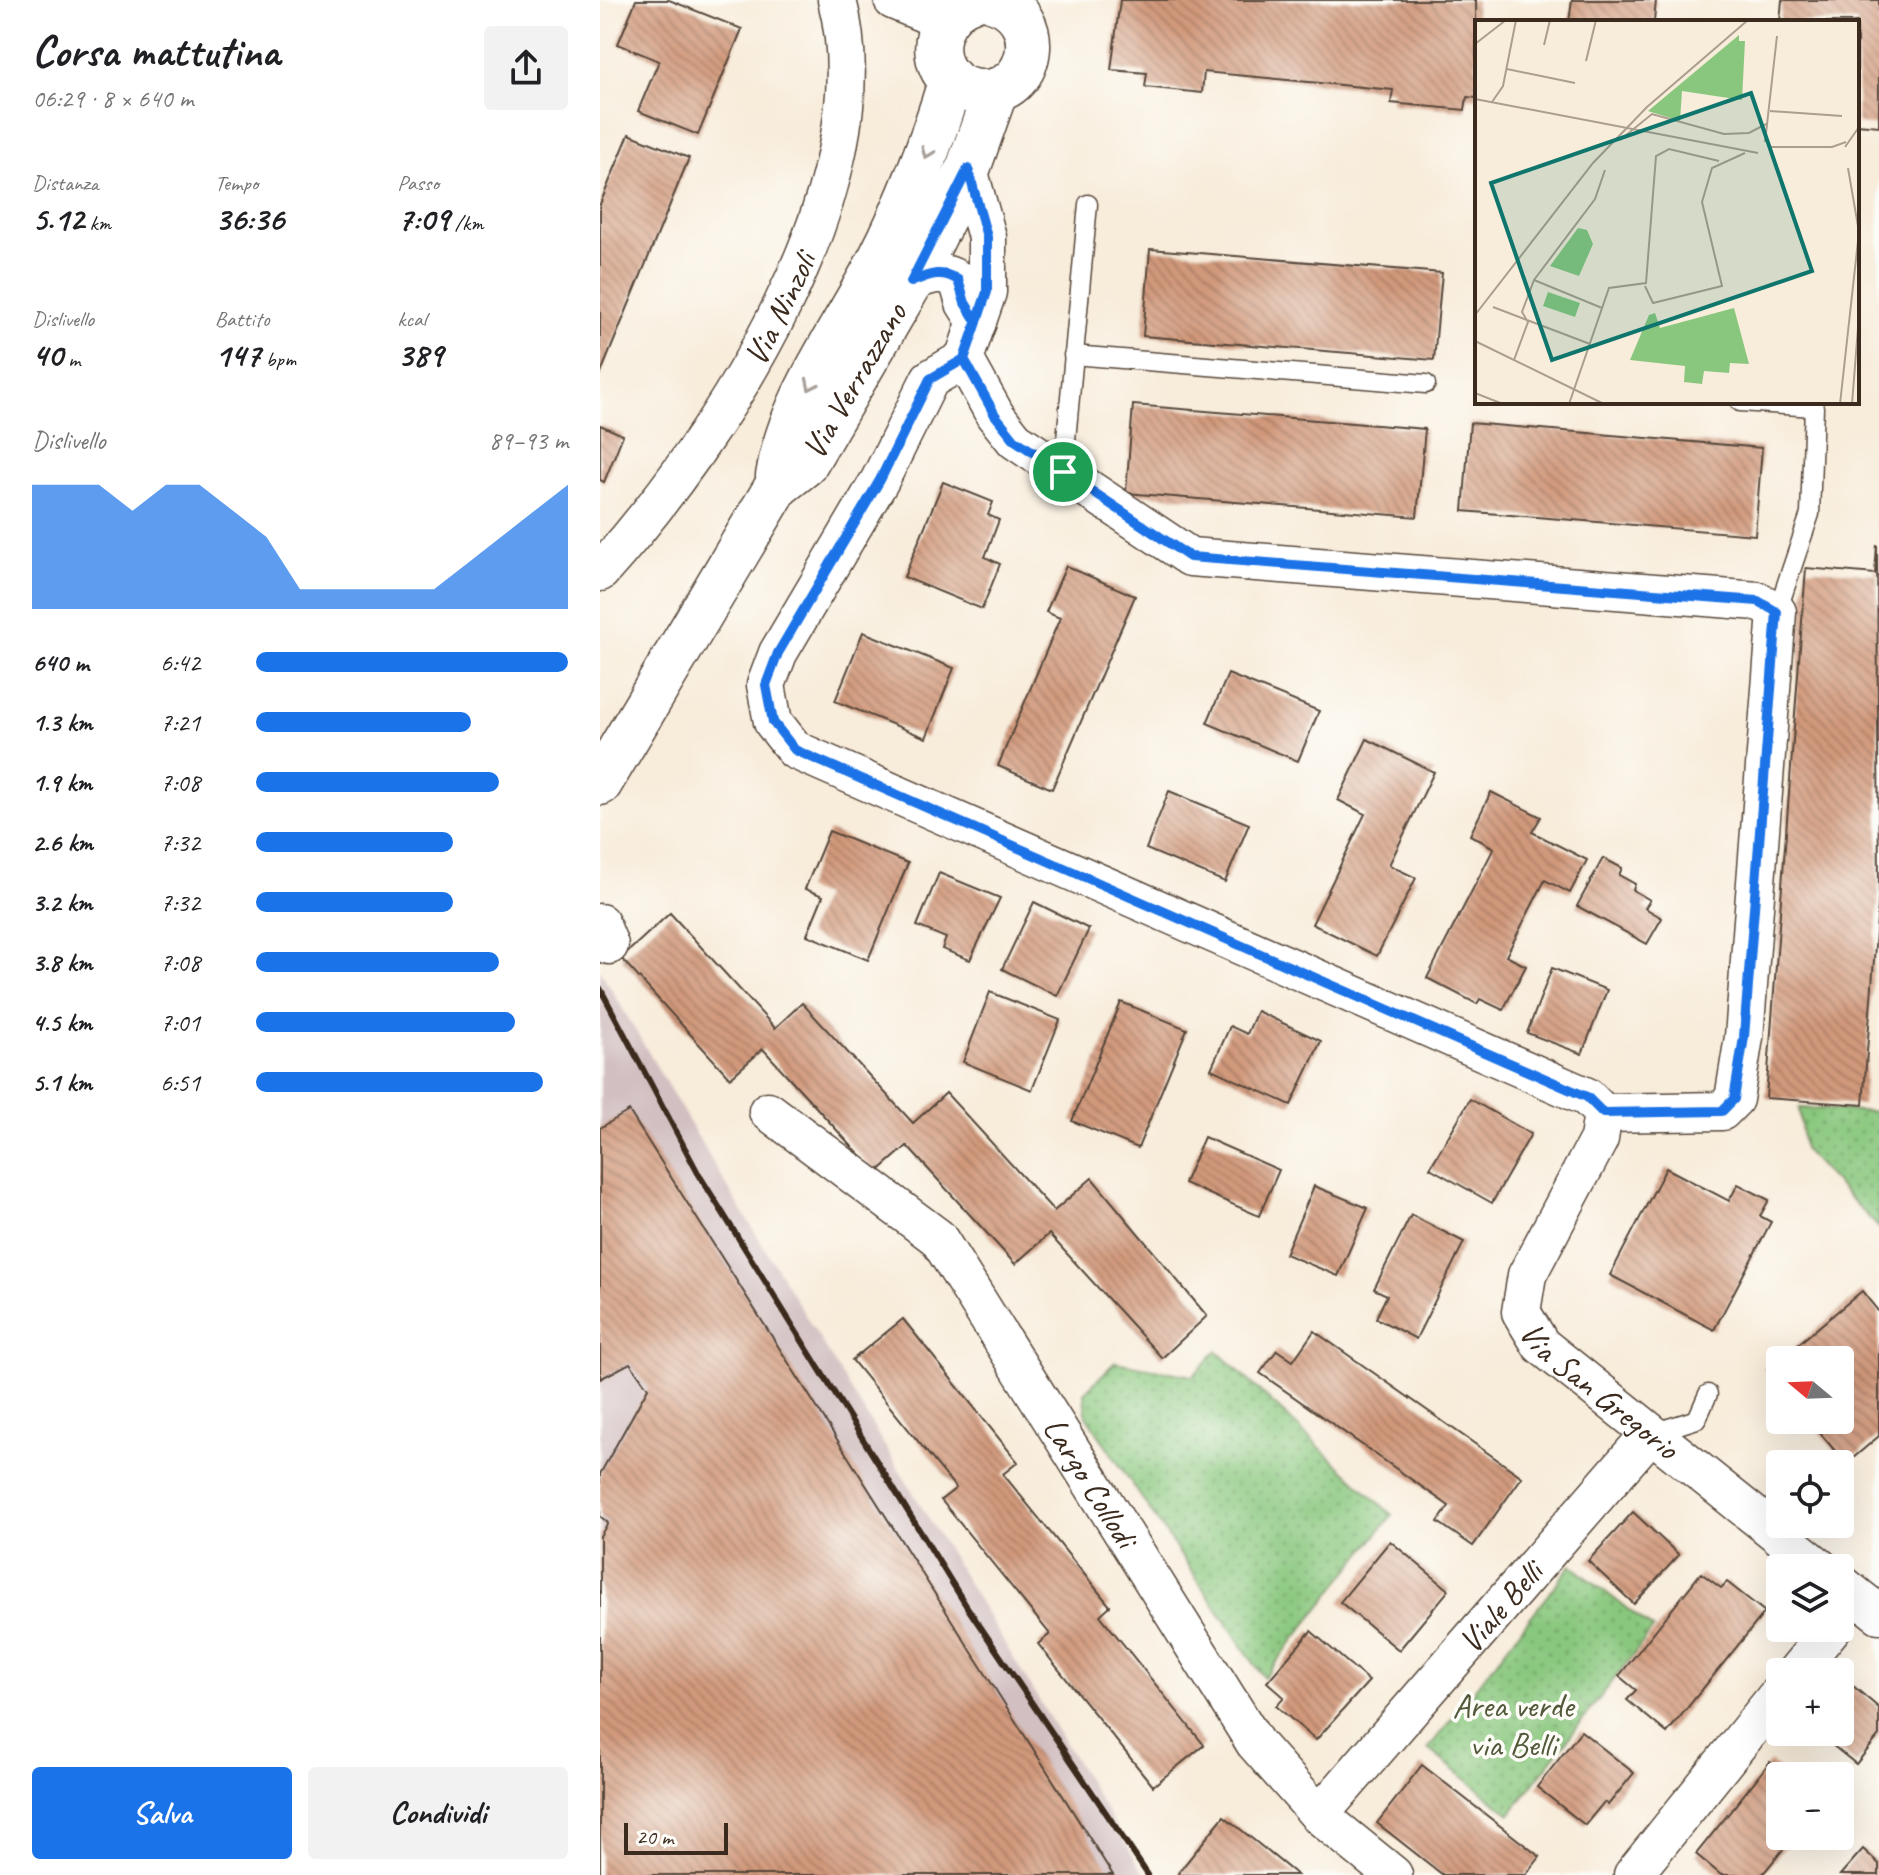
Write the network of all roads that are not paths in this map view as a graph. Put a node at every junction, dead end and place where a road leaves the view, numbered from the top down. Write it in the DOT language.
graph roads {
  1 [pos="837,0"];
  2 [pos="893,0"];
  3 [pos="1020,9"];
  4 [pos="957,11"];
  5 [pos="951,79"];
  6 [pos="996,90"];
  7 [pos="968,169"];
  8 [pos="1088,204"];
  9 [pos="911,282"];
  10 [pos="977,322"];
  11 [pos="1073,355"];
  12 [pos="964,359"];
  13 [pos="1426,384"];
  14 [pos="1770,404"];
  15 [pos="1063,472"];
  16 [pos="777,486"];
  17 [pos="600,572"];
  18 [pos="1777,612"];
  19 [pos="601,781"];
  20 [pos="768,1111"];
  21 [pos="1603,1113"];
  22 [pos="1708,1394"];
  23 [pos="1650,1434"];
  24 [pos="1802,1554"];
  25 [pos="1821,1642"];
  26 [pos="1807,1658"];
  27 [pos="1766,1709"];
  28 [pos="1319,1815"];
  29 [pos="1393,1875"];
  30 [pos="1633,1875"];
  1 -- 17 [label="street, Via Ninzoli"];
  2 -- 4 [label="street"];
  3 -- 6 [label="main road, Via Verrazzano"];
  4 -- 5 [label="main road"];
  5 -- 6 [label="main road"];
  5 -- 16 [label="main road, Via Verrazzano, one-way"];
  6 -- 7 [label="main road, Via Verrazzano"];
  7 -- 9 [label="main road, Via Verrazzano"];
  7 -- 10 [label="street"];
  8 -- 11 [label="lane"];
  9 -- 10 [label="street"];
  9 -- 16 [label="main road, Via Verrazzano"];
  10 -- 12 [label="street"];
  11 -- 13 [label="lane"];
  11 -- 15 [label="lane"];
  12 -- 15 [label="street"];
  12 -- 21 [label="street"];
  14 -- 18 [label="lane"];
  15 -- 18 [label="street"];
  16 -- 19 [label="main road, Via Verrazzano"];
  18 -- 21 [label="street"];
  20 -- 28 [label="street, Largo Collodi"];
  21 -- 23 [label="street, Via San Gregorio"];
  22 -- 23 [label="lane"];
  23 -- 24 [label="street, Via San Gregorio"];
  23 -- 28 [label="street, Viale Belli"];
  25 -- 26 [label="street"];
  27 -- 30 [label="street"];
  28 -- 29 [label="street, Largo Collodi"];
}
